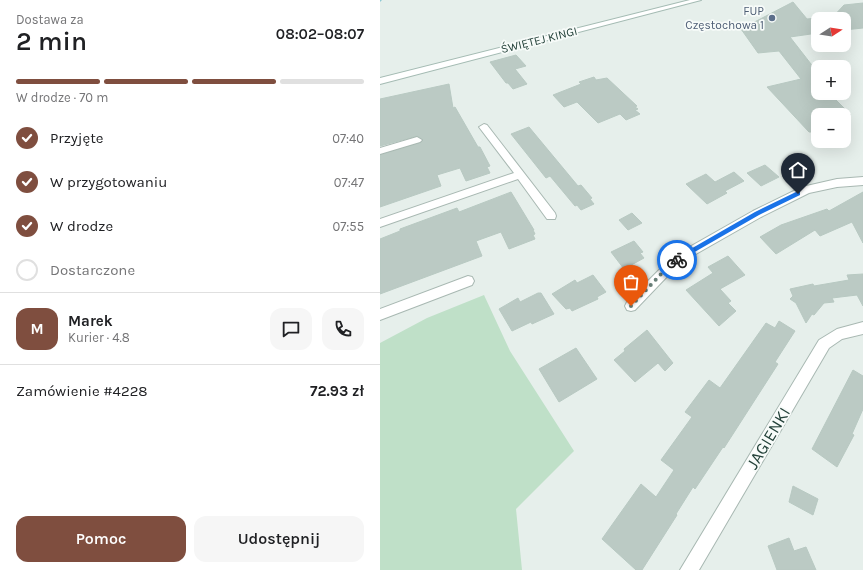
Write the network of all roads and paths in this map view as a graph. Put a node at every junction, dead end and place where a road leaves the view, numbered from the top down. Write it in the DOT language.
graph roads {
  1 [pos="698,0"];
  2 [pos="380,81"];
  3 [pos="484,127"];
  4 [pos="417,140"];
  5 [pos="380,151"];
  6 [pos="520,174"];
  7 [pos="863,181"];
  8 [pos="551,216"];
  9 [pos="380,223"];
  10 [pos="468,281"];
  11 [pos="631,306"];
  12 [pos="380,315"];
  13 [pos="863,328"];
  14 [pos="689,570"];
  1 -- 2 [label="street, ŚWIĘTEJ KINGI"];
  3 -- 6 [label="street"];
  4 -- 5 [label="street"];
  6 -- 8 [label="street"];
  6 -- 9 [label="street"];
  7 -- 11 [label="street"];
  10 -- 12 [label="street"];
  13 -- 14 [label="street, JAGIENKI"];
}
